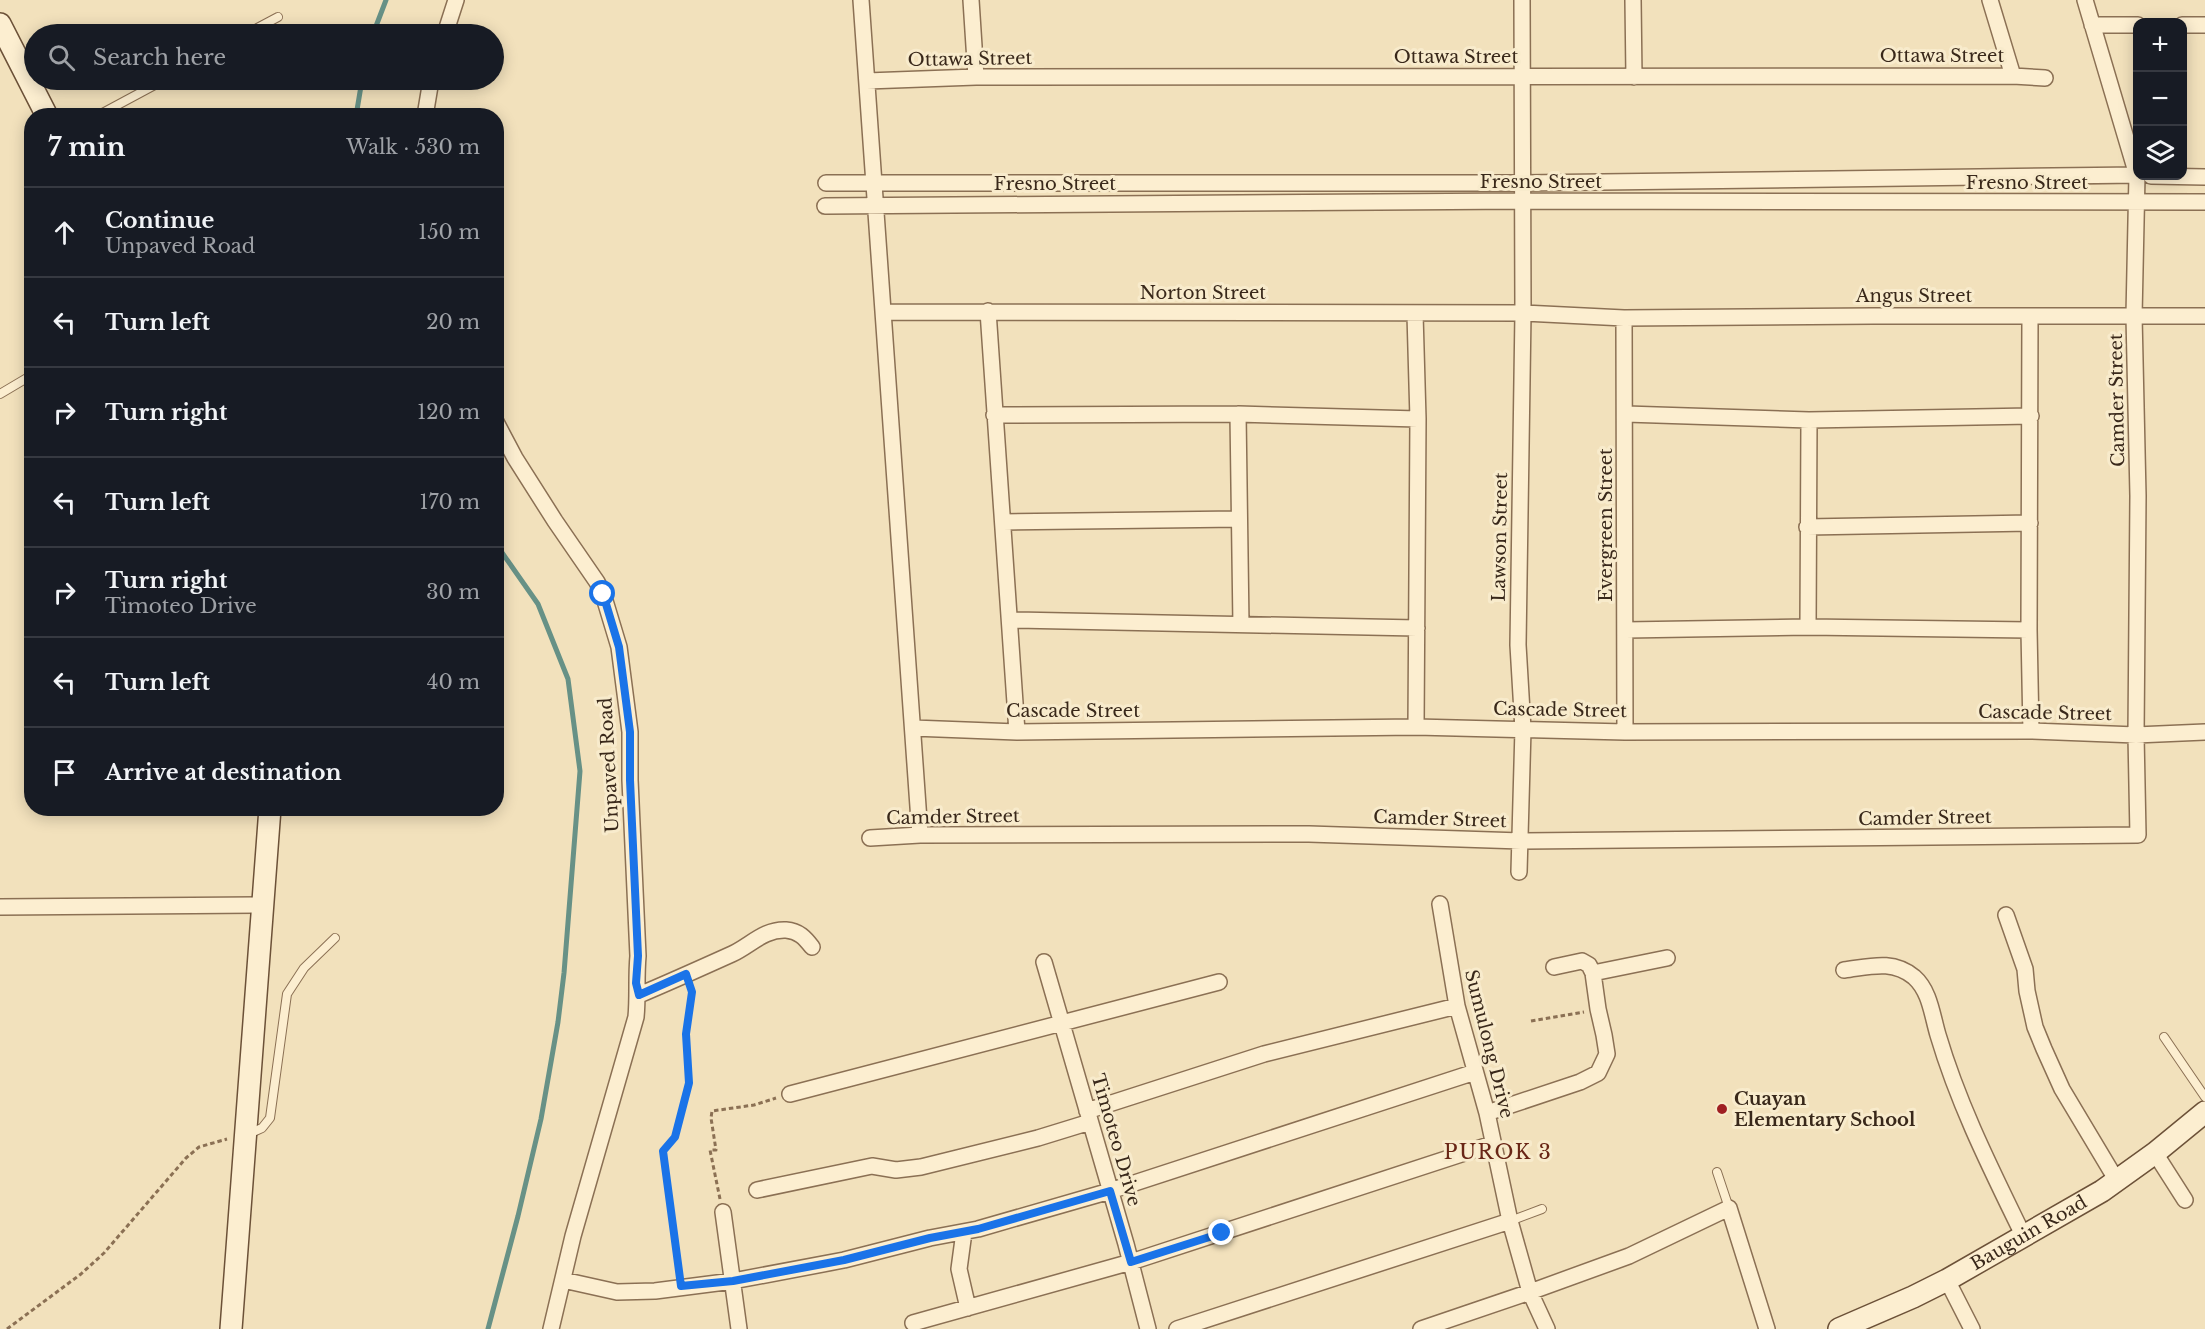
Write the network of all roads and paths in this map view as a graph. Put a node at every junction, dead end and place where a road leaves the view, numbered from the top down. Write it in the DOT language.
graph roads {
  1 [pos="456,0"];
  2 [pos="861,0"];
  3 [pos="971,0"];
  4 [pos="1522,0"];
  5 [pos="1634,0"];
  6 [pos="1990,0"];
  7 [pos="2085,0"];
  8 [pos="278,17"];
  9 [pos="0,24"];
  10 [pos="265,24"];
  11 [pos="448,24"];
  12 [pos="2092,25"];
  13 [pos="2133,25"];
  14 [pos="2187,25"];
  15 [pos="2205,25"];
  16 [pos="24,71"];
  17 [pos="1521,76"];
  18 [pos="2013,76"];
  19 [pos="976,77"];
  20 [pos="1634,77"];
  21 [pos="2045,78"];
  22 [pos="867,81"];
  23 [pos="34,90"];
  24 [pos="145,90"];
  25 [pos="429,90"];
  26 [pos="43,108"];
  27 [pos="112,108"];
  28 [pos="426,108"];
  29 [pos="2133,162"];
  30 [pos="2133,175"];
  31 [pos="2187,177"];
  32 [pos="2205,177"];
  33 [pos="2137,180"];
  34 [pos="875,182"];
  35 [pos="826,183"];
  36 [pos="1521,183"];
  37 [pos="1521,201"];
  38 [pos="2136,202"];
  39 [pos="2205,202"];
  40 [pos="877,205"];
  41 [pos="825,206"];
  42 [pos="988,311"];
  43 [pos="883,312"];
  44 [pos="1415,314"];
  45 [pos="1523,314"];
  46 [pos="2030,316"];
  47 [pos="2134,316"];
  48 [pos="2205,316"];
  49 [pos="1624,318"];
  50 [pos="24,380"];
  51 [pos="0,394"];
  52 [pos="1238,414"];
  53 [pos="1626,414"];
  54 [pos="994,415"];
  55 [pos="2031,416"];
  56 [pos="1418,419"];
  57 [pos="1809,420"];
  58 [pos="504,437"];
  59 [pos="1239,519"];
  60 [pos="1003,522"];
  61 [pos="2030,523"];
  62 [pos="1807,527"];
  63 [pos="1010,620"];
  64 [pos="1241,625"];
  65 [pos="1808,627"];
  66 [pos="1417,628"];
  67 [pos="1626,630"];
  68 [pos="2029,630"];
  69 [pos="1416,726"];
  70 [pos="913,728"];
  71 [pos="1523,729"];
  72 [pos="2031,731"];
  73 [pos="1017,732"];
  74 [pos="1625,732"];
  75 [pos="2205,732"];
  76 [pos="2136,735"];
  77 [pos="269,816"];
  78 [pos="920,835"];
  79 [pos="870,838"];
  80 [pos="1521,841"];
  81 [pos="1519,872"];
  82 [pos="1440,904"];
  83 [pos="263,905"];
  84 [pos="0,907"];
  85 [pos="2006,915"];
  86 [pos="335,938"];
  87 [pos="812,947"];
  88 [pos="1667,958"];
  89 [pos="1044,962"];
  90 [pos="1554,967"];
  91 [pos="1844,970"];
  92 [pos="1593,973"];
  93 [pos="686,974"];
  94 [pos="1219,982"];
  95 [pos="639,995"];
  96 [pos="1457,1006"];
  97 [pos="1598,1009"];
  98 [pos="1531,1021"];
  99 [pos="1062,1022"];
  100 [pos="2164,1037"];
  101 [pos="1475,1072"];
  102 [pos="790,1094"];
  103 [pos="2205,1097"];
  104 [pos="2205,1112"];
  105 [pos="1487,1113"];
  106 [pos="1089,1117"];
  107 [pos="245,1137"];
  108 [pos="1492,1144"];
  109 [pos="2155,1153"];
  110 [pos="1717,1172"];
  111 [pos="2117,1180"];
  112 [pos="757,1190"];
  113 [pos="1110,1191"];
  114 [pos="2185,1200"];
  115 [pos="1730,1208"];
  116 [pos="1542,1209"];
  117 [pos="723,1212"];
  118 [pos="1510,1221"];
  119 [pos="964,1232"];
  120 [pos="2024,1237"];
  121 [pos="1131,1262"];
  122 [pos="563,1280"];
  123 [pos="1947,1280"];
  124 [pos="733,1281"];
  125 [pos="681,1286"];
  126 [pos="1530,1292"];
  127 [pos="968,1308"];
  128 [pos="913,1323"];
  129 [pos="7,1329"];
  130 [pos="231,1329"];
  131 [pos="551,1329"];
  132 [pos="739,1329"];
  133 [pos="1148,1329"];
  134 [pos="1177,1329"];
  135 [pos="1421,1329"];
  136 [pos="1547,1329"];
  137 [pos="1767,1329"];
  138 [pos="1839,1329"];
  139 [pos="1972,1329"];
  1 -- 11 [label="street"];
  2 -- 22 [label="street"];
  3 -- 19 [label="street"];
  4 -- 17 [label="street, Lawson Street"];
  5 -- 20 [label="street"];
  6 -- 18 [label="street"];
  7 -- 12 [label="street, Camder Street"];
  8 -- 10 [label="lane"];
  9 -- 16 [label="street"];
  12 -- 13 [label="street"];
  12 -- 29 [label="street, Camder Street"];
  14 -- 15 [label="street"];
  17 -- 19 [label="street, Ottawa Street"];
  17 -- 20 [label="street, Ottawa Street"];
  17 -- 36 [label="street, Lawson Street"];
  18 -- 20 [label="street, Ottawa Street"];
  18 -- 21 [label="street, Ottawa Street"];
  19 -- 22 [label="street, Ottawa Street"];
  22 -- 34 [label="street"];
  23 -- 26 [label="street"];
  24 -- 27 [label="lane"];
  25 -- 28 [label="street"];
  30 -- 36 [label="street, Fresno Street"];
  31 -- 32 [label="street"];
  33 -- 38 [label="street, Camder Street"];
  34 -- 35 [label="street, Fresno Street"];
  34 -- 36 [label="street, Fresno Street"];
  34 -- 40 [label="street"];
  36 -- 37 [label="street, Lawson Street"];
  37 -- 38 [label="street, Fresno Street"];
  37 -- 40 [label="street, Fresno Street"];
  37 -- 45 [label="street, Lawson Street"];
  38 -- 39 [label="street, Fresno Street"];
  38 -- 47 [label="street, Camder Street"];
  40 -- 41 [label="street, Fresno Street"];
  40 -- 43 [label="street"];
  42 -- 43 [label="street, Norton Street"];
  42 -- 44 [label="street, Norton Street"];
  42 -- 54 [label="street"];
  43 -- 70 [label="street"];
  44 -- 45 [label="street, Norton Street"];
  44 -- 56 [label="street"];
  45 -- 49 [label="street, Angus Street"];
  45 -- 71 [label="street, Lawson Street"];
  46 -- 47 [label="street, Angus Street"];
  46 -- 49 [label="street, Angus Street"];
  46 -- 55 [label="street"];
  47 -- 48 [label="street, Angus Street"];
  47 -- 76 [label="street, Camder Street"];
  49 -- 53 [label="street, Evergreen Street"];
  50 -- 51 [label="lane"];
  52 -- 54 [label="street"];
  52 -- 56 [label="street"];
  52 -- 59 [label="street"];
  53 -- 57 [label="street"];
  53 -- 67 [label="street, Evergreen Street"];
  54 -- 60 [label="street"];
  55 -- 57 [label="street"];
  55 -- 61 [label="street"];
  56 -- 66 [label="street"];
  57 -- 62 [label="street"];
  58 -- 95 [label="street, Unpaved Road"];
  59 -- 60 [label="street"];
  59 -- 64 [label="street"];
  60 -- 63 [label="street"];
  61 -- 62 [label="street"];
  61 -- 68 [label="street"];
  62 -- 65 [label="street"];
  63 -- 64 [label="street"];
  63 -- 73 [label="street"];
  64 -- 66 [label="street"];
  65 -- 67 [label="street"];
  65 -- 68 [label="street"];
  66 -- 69 [label="street"];
  67 -- 74 [label="street, Evergreen Street"];
  68 -- 72 [label="street"];
  69 -- 71 [label="street, Cascade Street"];
  69 -- 73 [label="street, Cascade Street"];
  70 -- 73 [label="street, Cascade Street"];
  70 -- 78 [label="street"];
  71 -- 74 [label="street, Cascade Street"];
  71 -- 80 [label="street, Lawson Street"];
  72 -- 74 [label="street, Cascade Street"];
  72 -- 76 [label="street, Cascade Street"];
  75 -- 76 [label="street, Cascade Street"];
  76 -- 80 [label="street, Camder Street"];
  77 -- 83 [label="street"];
  78 -- 79 [label="street, Camder Street"];
  78 -- 80 [label="street, Camder Street"];
  80 -- 81 [label="street, Lawson Street"];
  82 -- 96 [label="street, Sumulong Drive"];
  83 -- 84 [label="street"];
  83 -- 107 [label="street"];
  85 -- 111 [label="street"];
  86 -- 107 [label="lane"];
  87 -- 93 [label="street"];
  88 -- 92 [label="street"];
  89 -- 99 [label="street, Timoteo Drive"];
  90 -- 92 [label="street"];
  91 -- 120 [label="street"];
  92 -- 97 [label="street"];
  93 -- 95 [label="street"];
  93 -- 125 [label="path"];
  94 -- 99 [label="street"];
  95 -- 122 [label="street, Unpaved Road"];
  96 -- 101 [label="street, Sumulong Drive"];
  96 -- 106 [label="street"];
  97 -- 98 [label="path"];
  97 -- 105 [label="street"];
  99 -- 102 [label="street"];
  99 -- 106 [label="street, Timoteo Drive"];
  100 -- 103 [label="lane"];
  101 -- 105 [label="street, Sumulong Drive"];
  101 -- 113 [label="street"];
  102 -- 117 [label="path"];
  104 -- 109 [label="street, Bauguin Road"];
  105 -- 108 [label="street, Sumulong Drive"];
  106 -- 112 [label="street"];
  106 -- 113 [label="street, Timoteo Drive"];
  107 -- 129 [label="path"];
  107 -- 130 [label="street"];
  108 -- 118 [label="street, Sumulong Drive"];
  108 -- 121 [label="street"];
  109 -- 111 [label="street, Bauguin Road"];
  109 -- 114 [label="street"];
  110 -- 115 [label="lane"];
  111 -- 120 [label="street, Bauguin Road"];
  113 -- 119 [label="street"];
  113 -- 121 [label="street, Timoteo Drive"];
  115 -- 126 [label="street"];
  115 -- 137 [label="street"];
  116 -- 118 [label="lane"];
  117 -- 124 [label="street"];
  118 -- 126 [label="street, Sumulong Drive"];
  118 -- 134 [label="street"];
  119 -- 124 [label="street"];
  119 -- 127 [label="street"];
  120 -- 123 [label="street, Bauguin Road"];
  121 -- 127 [label="street"];
  121 -- 133 [label="street, Timoteo Drive"];
  122 -- 125 [label="street"];
  122 -- 131 [label="street, Unpaved Road"];
  123 -- 138 [label="street, Bauguin Road"];
  123 -- 139 [label="street"];
  124 -- 125 [label="street"];
  124 -- 132 [label="street"];
  126 -- 135 [label="street"];
  126 -- 136 [label="street, Sumulong Drive"];
  127 -- 128 [label="street"];
}
